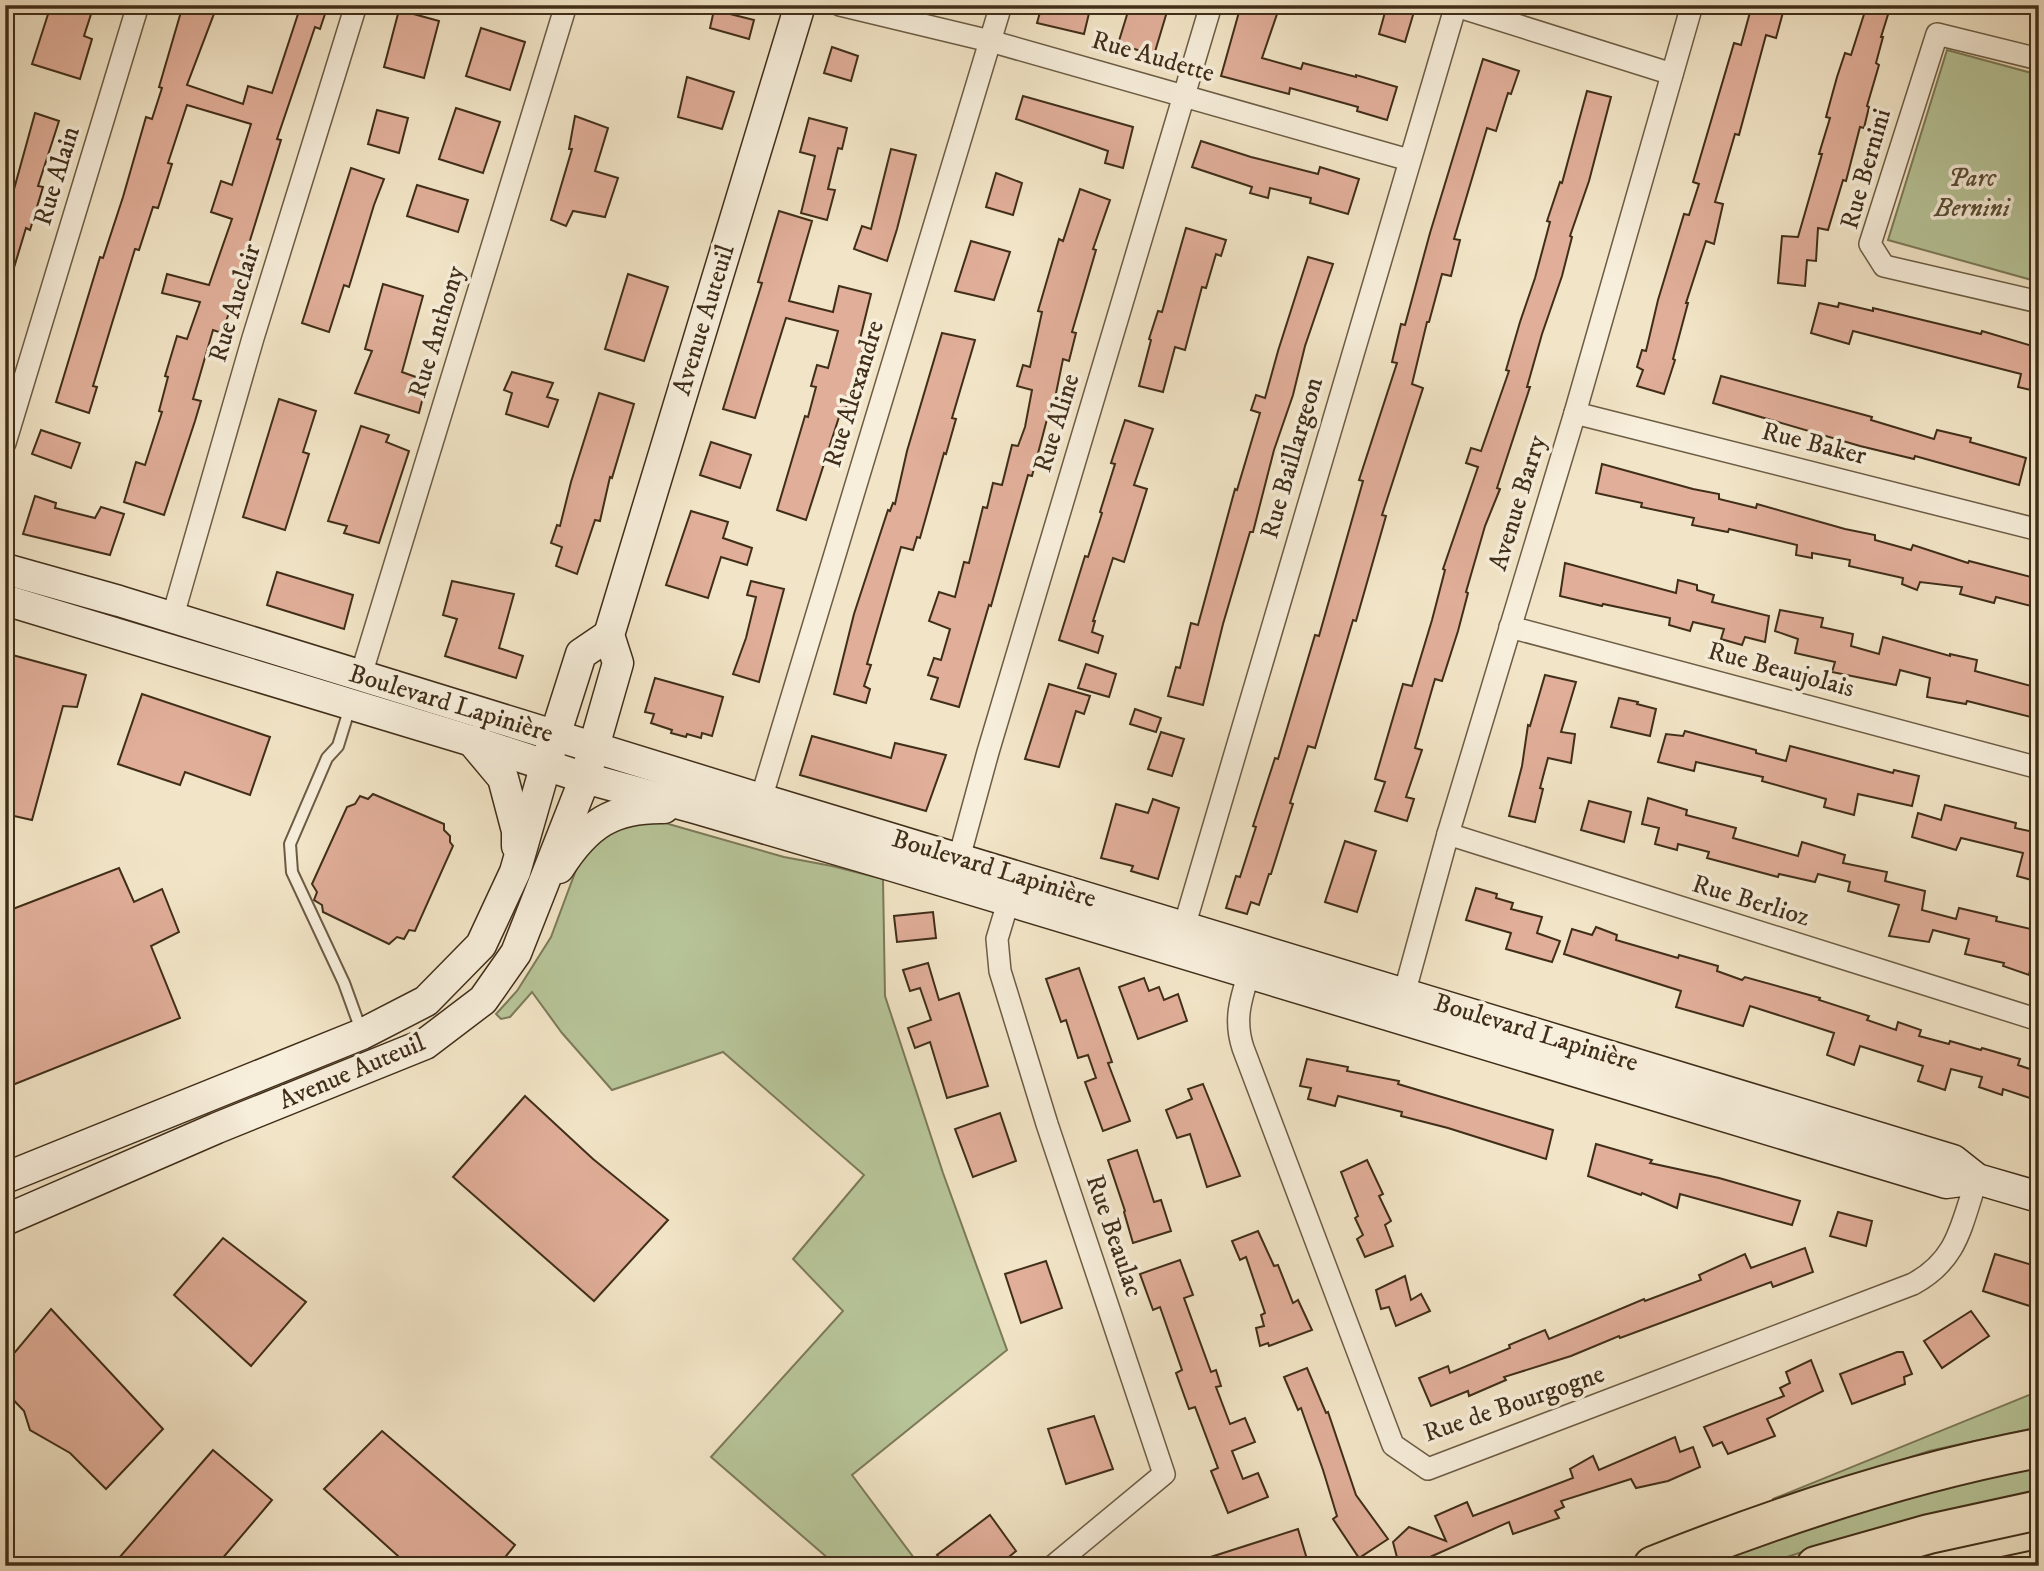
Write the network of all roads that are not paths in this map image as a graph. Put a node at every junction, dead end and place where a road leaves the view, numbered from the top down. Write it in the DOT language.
graph roads {
  1 [pos="138,5"];
  2 [pos="356,5"];
  3 [pos="566,5"];
  4 [pos="800,5"];
  5 [pos="840,5"];
  6 [pos="1001,5"];
  7 [pos="1211,5"];
  8 [pos="1692,5"];
  9 [pos="1456,6"];
  10 [pos="990,41"];
  11 [pos="2039,60"];
  12 [pos="1672,74"];
  13 [pos="1185,94"];
  14 [pos="1409,160"];
  15 [pos="2039,302"];
  16 [pos="1575,413"];
  17 [pos="5,443"];
  18 [pos="2039,530"];
  19 [pos="5,569"];
  20 [pos="5,600"];
  21 [pos="172,619"];
  22 [pos="1510,626"];
  23 [pos="609,635"];
  24 [pos="361,675"];
  25 [pos="351,705"];
  26 [pos="555,736"];
  27 [pos="472,741"];
  28 [pos="592,747"];
  29 [pos="546,764"];
  30 [pos="2039,768"];
  31 [pos="585,778"];
  32 [pos="761,799"];
  33 [pos="695,808"];
  34 [pos="1448,834"];
  35 [pos="959,858"];
  36 [pos="515,872"];
  37 [pos="1012,889"];
  38 [pos="536,903"];
  39 [pos="1184,927"];
  40 [pos="1253,961"];
  41 [pos="1401,1005"];
  42 [pos="2039,1020"];
  43 [pos="362,1034"];
  44 [pos="210,1113"];
  45 [pos="5,1178"];
  46 [pos="1977,1179"];
  47 [pos="2039,1198"];
  48 [pos="5,1220"];
  49 [pos="2039,1448"];
  50 [pos="2039,1510"];
  51 [pos="1053,1566"];
  52 [pos="1653,1566"];
  53 [pos="1816,1566"];
  1 -- 17 [label="street, Rue Alain"];
  2 -- 21 [label="street, Rue Auclair"];
  3 -- 24 [label="street, Rue Anthony"];
  4 -- 23 [label="main road, Avenue Auteuil"];
  5 -- 10 [label="street, Rue Audette"];
  6 -- 10 [label="street, Rue Alexandre"];
  7 -- 13 [label="street, Rue Aline"];
  8 -- 12 [label="street, Avenue Barry"];
  9 -- 12 [label="street"];
  9 -- 14 [label="street, Rue Baillargeon"];
  10 -- 13 [label="street, Rue Audette"];
  10 -- 32 [label="street, Rue Alexandre"];
  11 -- 15 [label="street, Rue Bernini"];
  12 -- 16 [label="street, Avenue Barry"];
  13 -- 14 [label="street, Rue Audette"];
  13 -- 35 [label="street, Rue Aline"];
  14 -- 39 [label="street, Rue Baillargeon"];
  16 -- 18 [label="street, Rue Baker"];
  16 -- 22 [label="street, Avenue Barry"];
  19 -- 21 [label="main road, Boulevard Lapinière"];
  20 -- 25 [label="main road, Boulevard Lapinière"];
  21 -- 24 [label="main road, Boulevard Lapinière"];
  22 -- 30 [label="street, Rue Beaujolais"];
  22 -- 34 [label="street, Avenue Barry"];
  23 -- 26 [label="main road, Avenue Auteuil"];
  23 -- 28 [label="main road, Avenue Auteuil"];
  24 -- 26 [label="main road, Boulevard Lapinière"];
  25 -- 27 [label="main road, Boulevard Lapinière"];
  25 -- 43 [label="lane"];
  26 -- 28 [label="main road, Boulevard Lapinière"];
  26 -- 29 [label="main road, Avenue Auteuil"];
  27 -- 29 [label="main road, Boulevard Lapinière"];
  27 -- 36 [label="main road"];
  28 -- 31 [label="main road, Avenue Auteuil"];
  28 -- 32 [label="main road, Boulevard Lapinière"];
  29 -- 31 [label="main road, Boulevard Lapinière"];
  29 -- 36 [label="main road, Avenue Auteuil"];
  31 -- 33 [label="main road, Boulevard Lapinière"];
  31 -- 38 [label="main road, Avenue Auteuil"];
  32 -- 35 [label="main road, Boulevard Lapinière"];
  33 -- 37 [label="main road, Boulevard Lapinière"];
  33 -- 38 [label="main road"];
  34 -- 41 [label="street, Avenue Barry"];
  34 -- 42 [label="street, Rue Berlioz"];
  35 -- 37 [label="main road, Boulevard Lapinière"];
  36 -- 43 [label="main road, Avenue Auteuil"];
  37 -- 39 [label="main road, Boulevard Lapinière"];
  37 -- 40 [label="main road, Boulevard Lapinière"];
  37 -- 51 [label="street, Rue Beaulac"];
  38 -- 44 [label="main road, Avenue Auteuil"];
  39 -- 40 [label="main road, Boulevard Lapinière"];
  40 -- 41 [label="main road, Boulevard Lapinière"];
  40 -- 46 [label="street, Rue de Bourgogne"];
  41 -- 46 [label="main road, Boulevard Lapinière"];
  43 -- 44 [label="main road, Avenue Auteuil"];
  44 -- 45 [label="main road, Avenue Auteuil"];
  44 -- 48 [label="main road, Avenue Auteuil"];
  46 -- 47 [label="main road, Boulevard Lapinière"];
  49 -- 52 [label="highway"];
  50 -- 53 [label="highway"];
}
